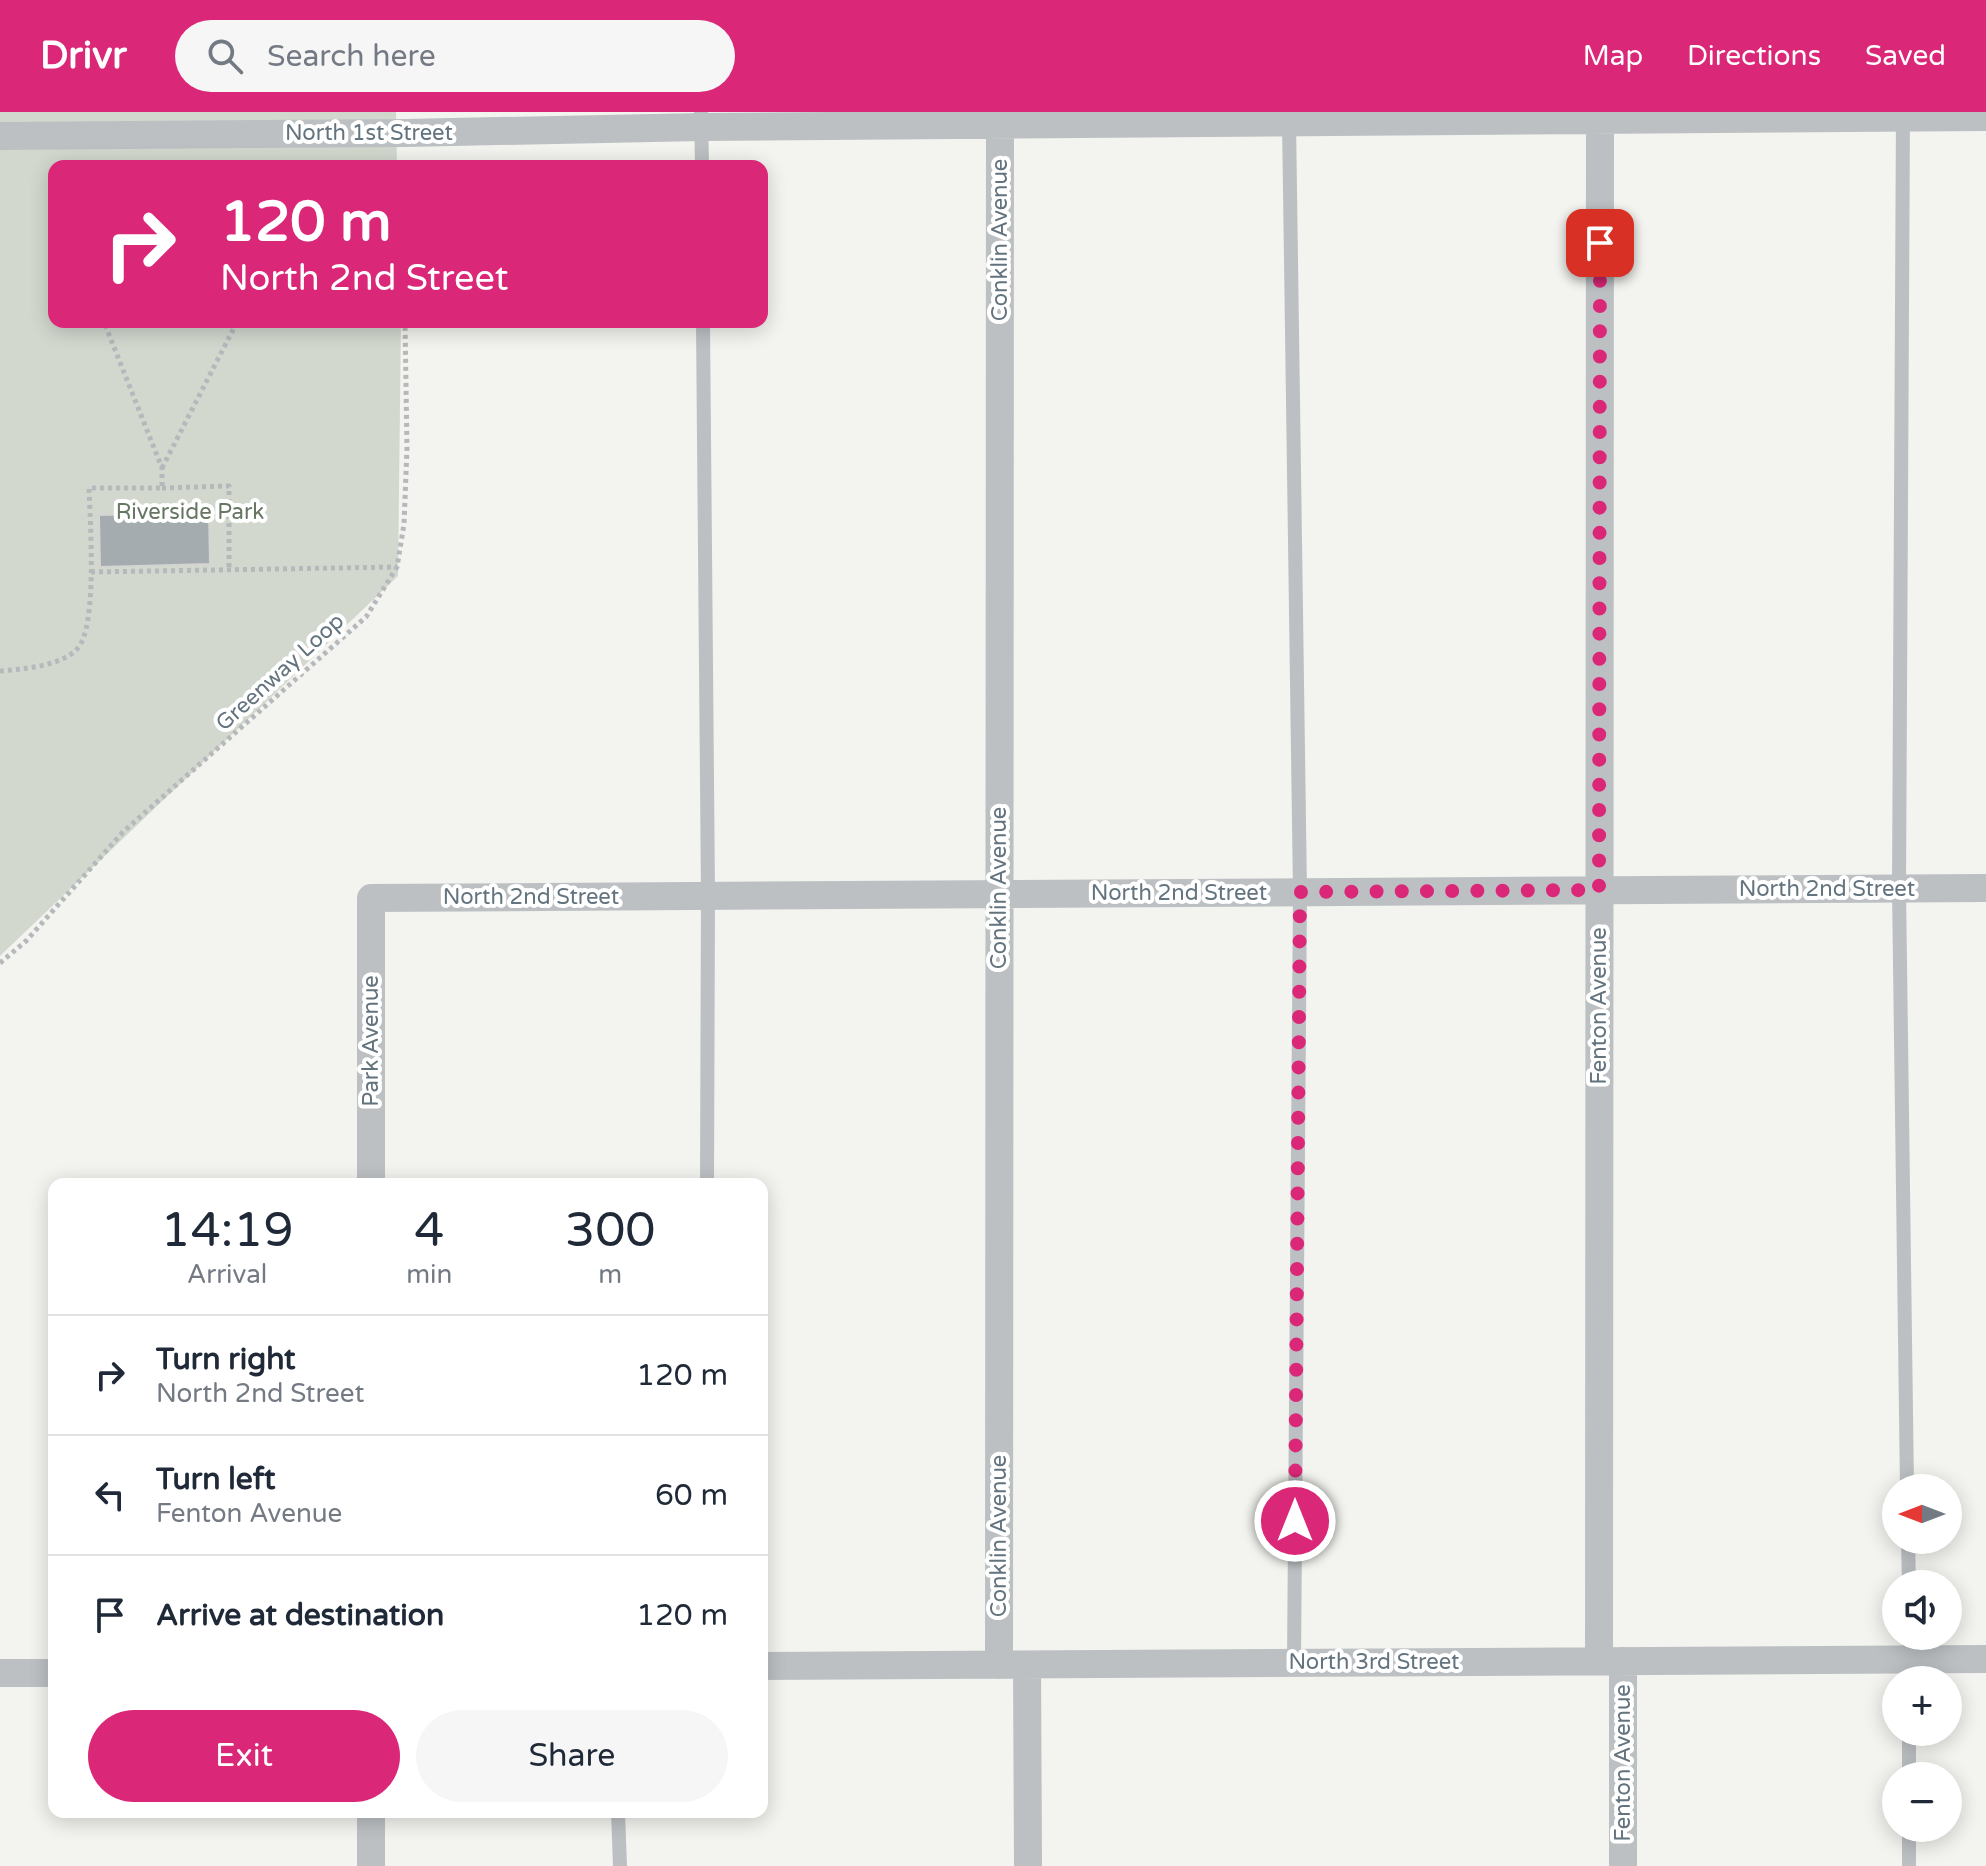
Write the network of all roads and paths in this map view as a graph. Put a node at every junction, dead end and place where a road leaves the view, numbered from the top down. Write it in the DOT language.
graph roads {
  1 [pos="1903,115"];
  2 [pos="1600,116"];
  3 [pos="1289,117"];
  4 [pos="1986,117"];
  5 [pos="1000,119"];
  6 [pos="701,120"];
  7 [pos="370,122"];
  8 [pos="0,136"];
  9 [pos="702,160"];
  10 [pos="106,328"];
  11 [pos="234,328"];
  12 [pos="405,328"];
  13 [pos="703,328"];
  14 [pos="162,468"];
  15 [pos="162,488"];
  16 [pos="397,567"];
  17 [pos="229,569"];
  18 [pos="91,572"];
  19 [pos="0,671"];
  20 [pos="1899,888"];
  21 [pos="1986,888"];
  22 [pos="1599,890"];
  23 [pos="1300,892"];
  24 [pos="999,894"];
  25 [pos="708,895"];
  26 [pos="371,898"];
  27 [pos="0,963"];
  28 [pos="371,1178"];
  29 [pos="707,1178"];
  30 [pos="1907,1474"];
  31 [pos="1910,1658"];
  32 [pos="1986,1659"];
  33 [pos="1611,1661"];
  34 [pos="1294,1663"];
  35 [pos="999,1665"];
  36 [pos="1027,1665"];
  37 [pos="768,1666"];
  38 [pos="0,1673"];
  39 [pos="48,1673"];
  40 [pos="371,1818"];
  41 [pos="618,1818"];
  42 [pos="1909,1842"];
  43 [pos="371,1866"];
  44 [pos="620,1866"];
  45 [pos="1028,1866"];
  46 [pos="1623,1866"];
  47 [pos="1909,1866"];
  1 -- 2 [label="street, North 1st Street"];
  1 -- 4 [label="street, North 1st Street"];
  1 -- 20 [label="lane"];
  2 -- 3 [label="street, North 1st Street"];
  2 -- 22 [label="street, Fenton Avenue"];
  3 -- 5 [label="street, North 1st Street"];
  3 -- 23 [label="lane"];
  5 -- 6 [label="street, North 1st Street"];
  5 -- 24 [label="street, Conklin Avenue"];
  6 -- 7 [label="street, North 1st Street"];
  6 -- 9 [label="lane"];
  7 -- 8 [label="street, North 1st Street"];
  10 -- 14 [label="path"];
  11 -- 14 [label="path"];
  12 -- 16 [label="path, Greenway Loop"];
  13 -- 25 [label="lane"];
  14 -- 15 [label="path"];
  15 -- 17 [label="path"];
  15 -- 18 [label="path"];
  16 -- 17 [label="path"];
  16 -- 27 [label="path, Greenway Loop"];
  17 -- 18 [label="path"];
  18 -- 19 [label="path"];
  20 -- 21 [label="street, North 2nd Street"];
  20 -- 22 [label="street, North 2nd Street"];
  20 -- 30 [label="lane"];
  22 -- 23 [label="street, North 2nd Street"];
  22 -- 33 [label="street, Fenton Avenue"];
  23 -- 24 [label="street, North 2nd Street"];
  23 -- 34 [label="lane"];
  24 -- 25 [label="street, North 2nd Street"];
  24 -- 35 [label="street, Conklin Avenue"];
  25 -- 26 [label="street, North 2nd Street"];
  25 -- 29 [label="lane"];
  26 -- 28 [label="street, Park Avenue"];
  31 -- 32 [label="street, North 3rd Street"];
  31 -- 33 [label="street, North 3rd Street"];
  33 -- 34 [label="street, North 3rd Street"];
  33 -- 46 [label="street, Fenton Avenue"];
  34 -- 36 [label="street, North 3rd Street"];
  35 -- 36 [label="street, North 3rd Street"];
  35 -- 37 [label="street, North 3rd Street"];
  36 -- 45 [label="street"];
  38 -- 39 [label="street"];
  40 -- 43 [label="street"];
  41 -- 44 [label="lane"];
  42 -- 47 [label="lane"];
}
